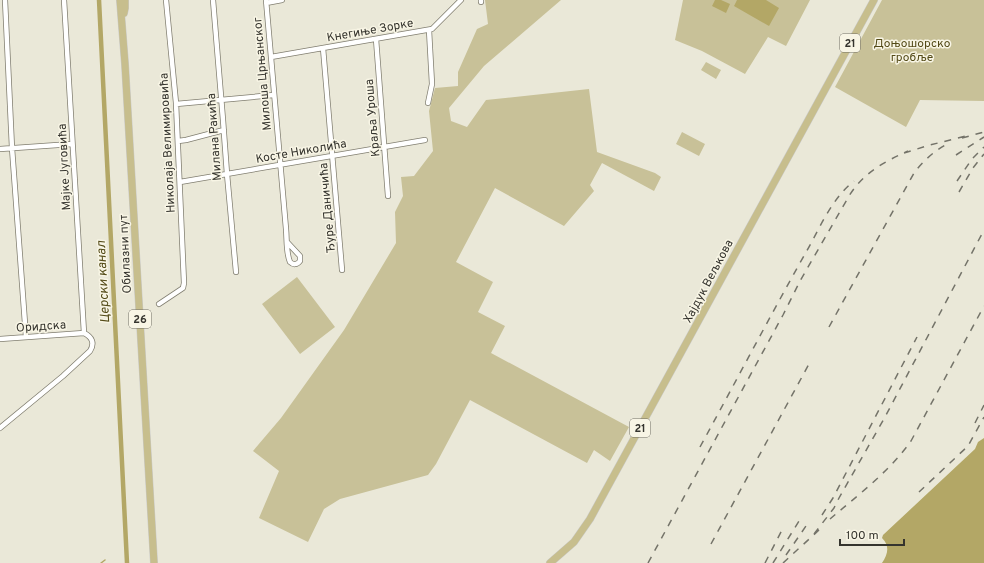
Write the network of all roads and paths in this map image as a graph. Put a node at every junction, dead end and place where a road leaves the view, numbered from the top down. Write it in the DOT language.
graph roads {
  1 [pos="5,0"];
  2 [pos="64,0"];
  3 [pos="120,0"];
  4 [pos="124,0"];
  5 [pos="166,0"];
  6 [pos="213,0"];
  7 [pos="282,0"];
  8 [pos="461,0"];
  9 [pos="874,0"];
  10 [pos="266,1"];
  11 [pos="429,30"];
  12 [pos="376,39"];
  13 [pos="323,48"];
  14 [pos="271,57"];
  15 [pos="125,64"];
  16 [pos="274,95"];
  17 [pos="222,100"];
  18 [pos="428,103"];
  19 [pos="176,104"];
  20 [pos="224,130"];
  21 [pos="425,140"];
  22 [pos="178,141"];
  23 [pos="72,144"];
  24 [pos="385,146"];
  25 [pos="12,148"];
  26 [pos="0,149"];
  27 [pos="332,155"];
  28 [pos="280,164"];
  29 [pos="226,174"];
  30 [pos="180,182"];
  31 [pos="388,196"];
  32 [pos="287,242"];
  33 [pos="342,270"];
  34 [pos="236,272"];
  35 [pos="159,304"];
  36 [pos="84,333"];
  37 [pos="26,337"];
  38 [pos="0,339"];
  39 [pos="0,428"];
  40 [pos="154,563"];
  41 [pos="550,563"];
  1 -- 25 [label="street"];
  2 -- 23 [label="street, Мајке Југовића"];
  3 -- 15 [label="main road, Обилазни пут / 26"];
  4 -- 15 [label="main road, Обилазни пут / 26"];
  5 -- 19 [label="street, Николаја Велимировића"];
  6 -- 17 [label="street, Милана Ракића"];
  7 -- 10 [label="street"];
  8 -- 11 [label="street, Кнегиње Зорке"];
  9 -- 41 [label="main road, Хајдук Вељкова / 21"];
  10 -- 14 [label="street, Милоша Црњанског"];
  11 -- 12 [label="street, Кнегиње Зорке"];
  11 -- 18 [label="street"];
  12 -- 13 [label="street, Кнегиње Зорке"];
  12 -- 24 [label="street, Краља Уроша"];
  13 -- 14 [label="street, Кнегиње Зорке"];
  13 -- 27 [label="street, Ђуре Даничића"];
  14 -- 16 [label="street, Милоша Црњанског"];
  15 -- 40 [label="main road, Обилазни пут / 26"];
  16 -- 17 [label="street"];
  16 -- 28 [label="street, Милоша Црњанског"];
  17 -- 19 [label="street"];
  17 -- 20 [label="street, Милана Ракића"];
  19 -- 22 [label="street, Николаја Велимировића"];
  20 -- 22 [label="street"];
  20 -- 29 [label="street, Милана Ракића"];
  21 -- 24 [label="street, Косте Николића"];
  22 -- 30 [label="street, Николаја Велимировића"];
  23 -- 25 [label="street"];
  23 -- 36 [label="street, Мајке Југовића"];
  24 -- 27 [label="street, Косте Николића"];
  24 -- 31 [label="street, Краља Уроша"];
  25 -- 26 [label="street"];
  25 -- 37 [label="street"];
  27 -- 28 [label="street, Косте Николића"];
  27 -- 33 [label="street, Ђуре Даничића"];
  28 -- 29 [label="street, Косте Николића"];
  28 -- 32 [label="street, Милоша Црњанског"];
  29 -- 30 [label="street, Косте Николића"];
  29 -- 34 [label="street, Милана Ракића"];
  30 -- 35 [label="street, Николаја Велимировића"];
  36 -- 37 [label="street, Оридска"];
  36 -- 39 [label="street"];
  37 -- 38 [label="street, Оридска"];
}
